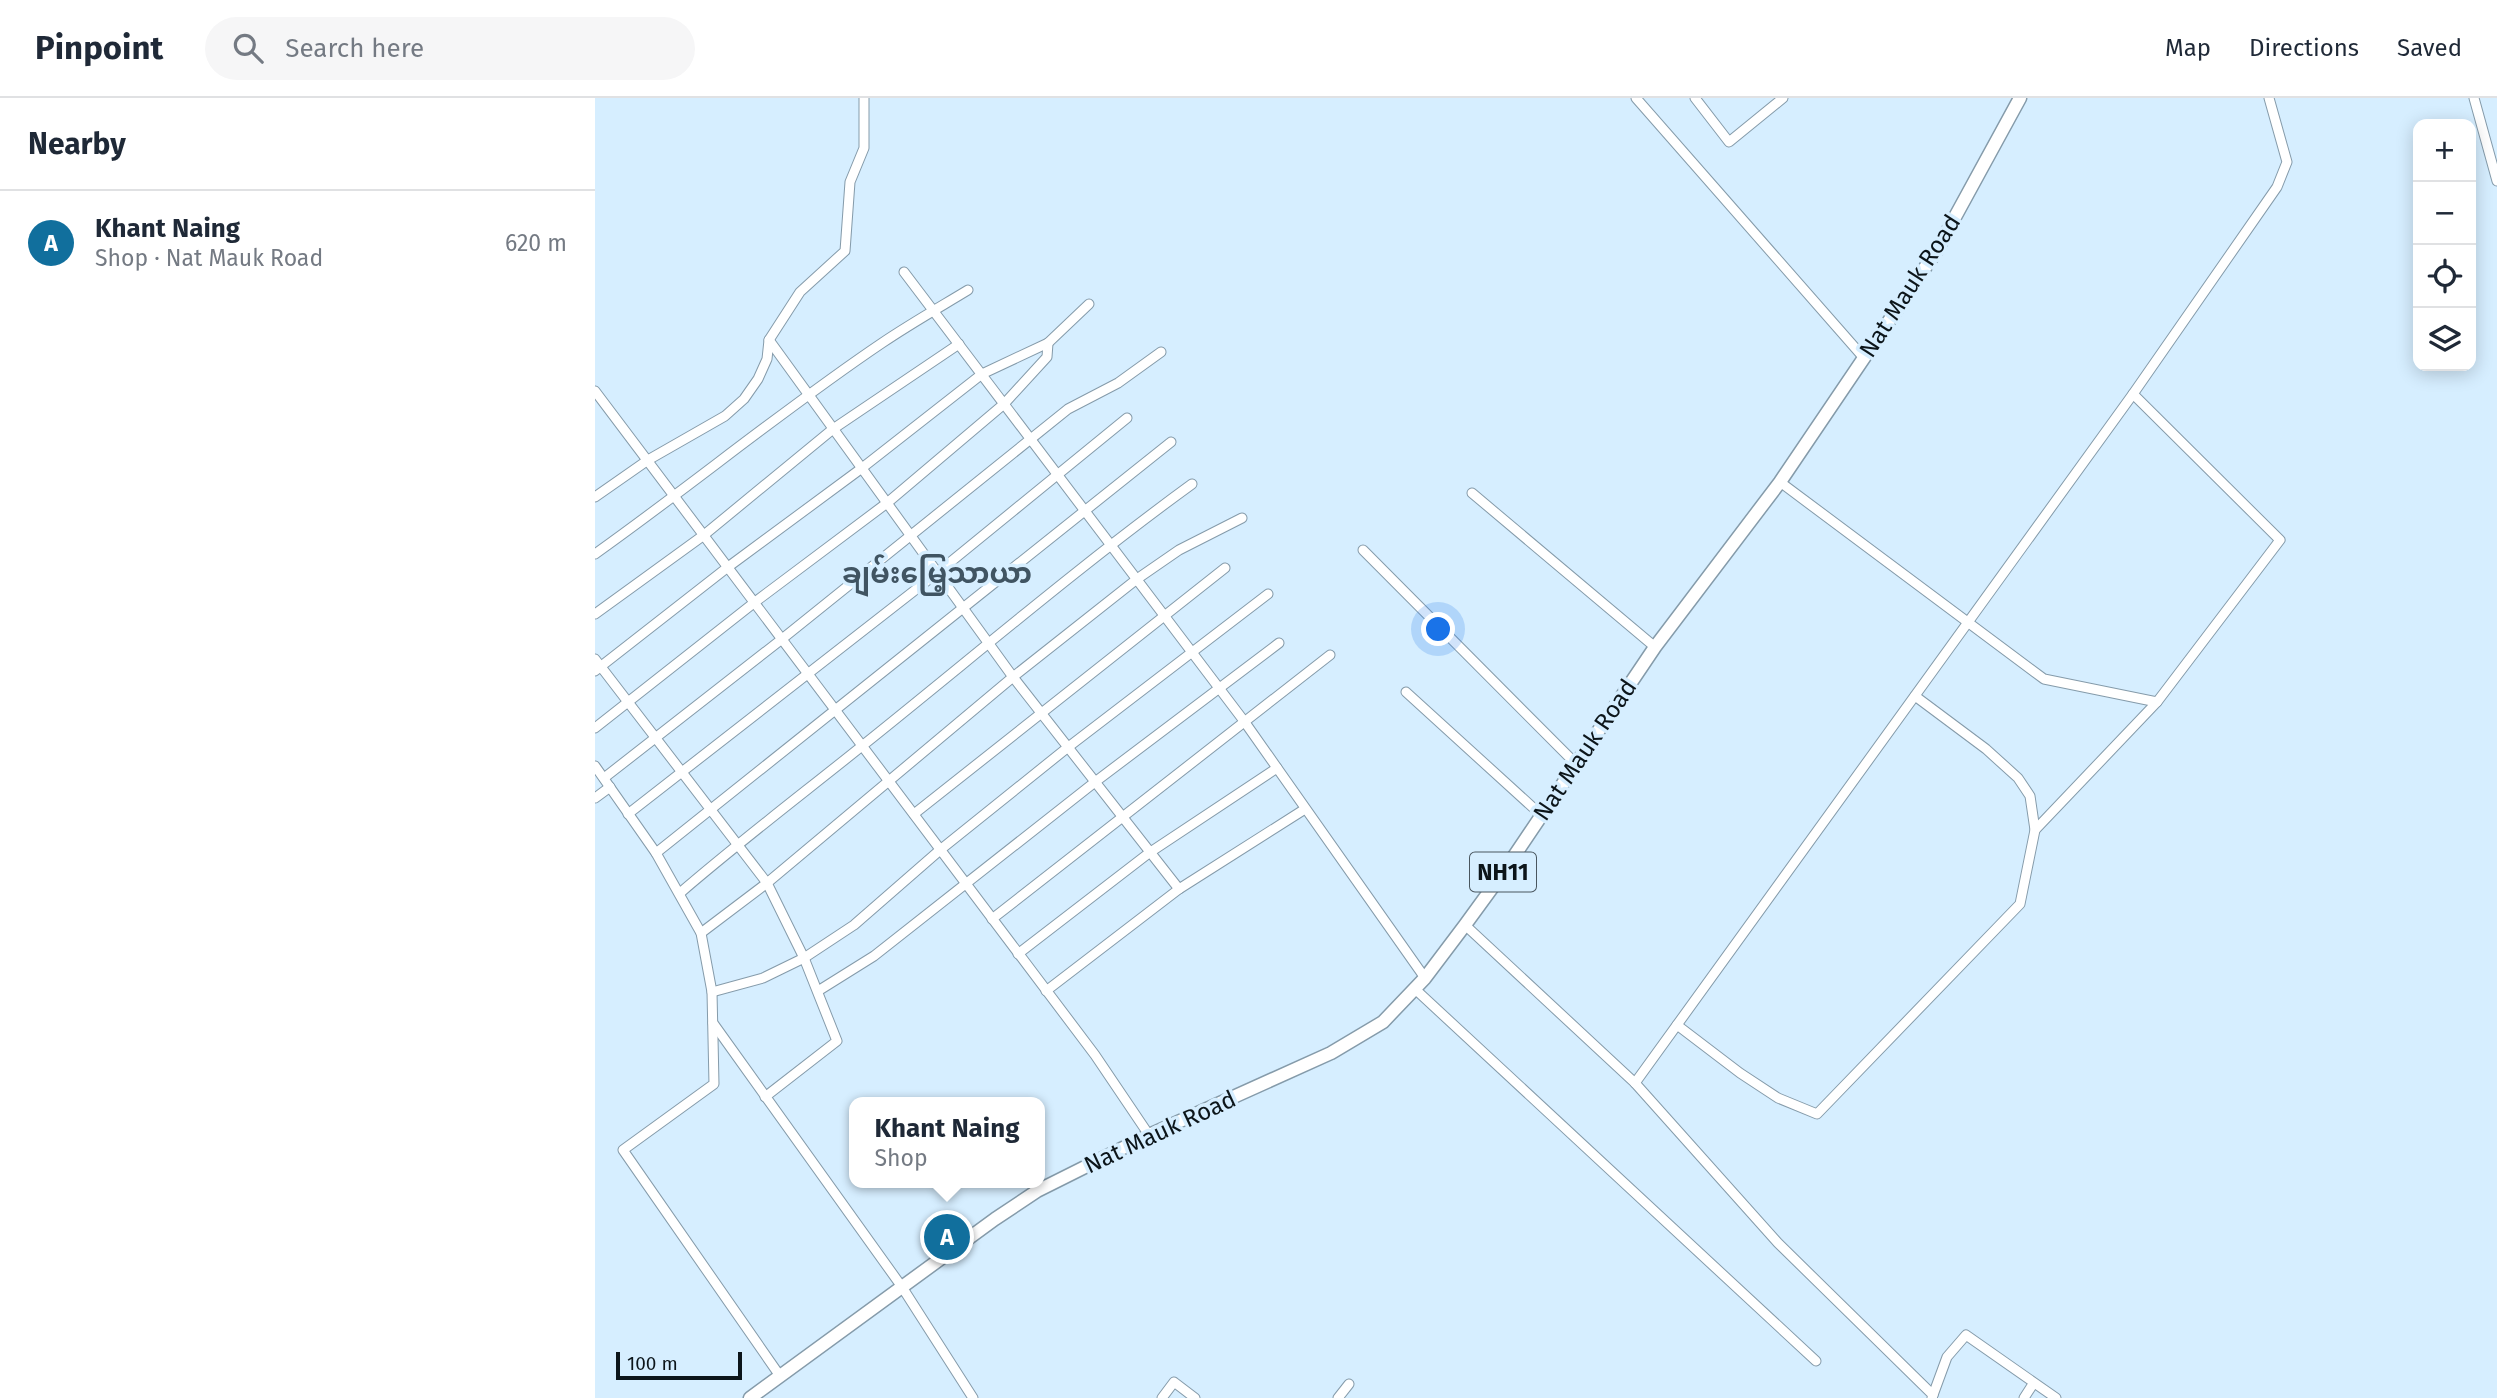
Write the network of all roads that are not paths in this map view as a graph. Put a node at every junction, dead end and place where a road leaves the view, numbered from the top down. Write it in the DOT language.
graph roads {
  1 [pos="864,98"];
  2 [pos="1636,98"];
  3 [pos="1695,98"];
  4 [pos="1783,98"];
  5 [pos="2020,98"];
  6 [pos="2269,98"];
  7 [pos="2474,98"];
  8 [pos="2497,181"];
  9 [pos="904,272"];
  10 [pos="968,289"];
  11 [pos="1089,304"];
  12 [pos="934,311"];
  13 [pos="769,340"];
  14 [pos="1048,343"];
  15 [pos="959,344"];
  16 [pos="1161,352"];
  17 [pos="1864,358"];
  18 [pos="982,374"];
  19 [pos="595,391"];
  20 [pos="2133,394"];
  21 [pos="809,395"];
  22 [pos="1004,404"];
  23 [pos="1127,418"];
  24 [pos="833,429"];
  25 [pos="1030,438"];
  26 [pos="1171,442"];
  27 [pos="648,460"];
  28 [pos="862,468"];
  29 [pos="1057,473"];
  30 [pos="1780,482"];
  31 [pos="1192,484"];
  32 [pos="1472,494"];
  33 [pos="675,496"];
  34 [pos="595,497"];
  35 [pos="887,503"];
  36 [pos="1084,510"];
  37 [pos="1242,518"];
  38 [pos="704,535"];
  39 [pos="911,537"];
  40 [pos="1110,544"];
  41 [pos="1363,550"];
  42 [pos="595,554"];
  43 [pos="728,567"];
  44 [pos="1226,568"];
  45 [pos="937,573"];
  46 [pos="1137,579"];
  47 [pos="1268,594"];
  48 [pos="755,602"];
  49 [pos="964,609"];
  50 [pos="595,614"];
  51 [pos="1164,615"];
  52 [pos="1969,622"];
  53 [pos="782,639"];
  54 [pos="988,643"];
  55 [pos="1279,643"];
  56 [pos="1655,647"];
  57 [pos="1192,653"];
  58 [pos="1330,655"];
  59 [pos="597,666"];
  60 [pos="809,674"];
  61 [pos="1013,677"];
  62 [pos="1219,689"];
  63 [pos="1406,692"];
  64 [pos="1915,696"];
  65 [pos="628,702"];
  66 [pos="2157,702"];
  67 [pos="835,710"];
  68 [pos="1041,713"];
  69 [pos="1244,721"];
  70 [pos="595,728"];
  71 [pos="656,737"];
  72 [pos="862,746"];
  73 [pos="1067,748"];
  74 [pos="1576,764"];
  75 [pos="595,766"];
  76 [pos="1277,768"];
  77 [pos="683,772"];
  78 [pos="889,781"];
  79 [pos="1095,782"];
  80 [pos="607,783"];
  81 [pos="595,798"];
  82 [pos="711,809"];
  83 [pos="1305,809"];
  84 [pos="628,814"];
  85 [pos="914,814"];
  86 [pos="1540,814"];
  87 [pos="1121,818"];
  88 [pos="2035,830"];
  89 [pos="736,844"];
  90 [pos="940,850"];
  91 [pos="656,853"];
  92 [pos="1149,853"];
  93 [pos="767,883"];
  94 [pos="967,885"];
  95 [pos="1179,889"];
  96 [pos="680,893"];
  97 [pos="992,919"];
  98 [pos="1465,925"];
  99 [pos="701,933"];
  100 [pos="1018,954"];
  101 [pos="804,958"];
  102 [pos="1425,978"];
  103 [pos="1415,989"];
  104 [pos="818,991"];
  105 [pos="1046,991"];
  106 [pos="712,992"];
  107 [pos="712,1022"];
  108 [pos="1677,1025"];
  109 [pos="1636,1083"];
  110 [pos="765,1097"];
  111 [pos="1149,1135"];
  112 [pos="1045,1187"];
  113 [pos="1043,1188"];
  114 [pos="902,1287"];
  115 [pos="1816,1361"];
  116 [pos="779,1376"];
  117 [pos="1349,1384"];
  118 [pos="2033,1384"];
  119 [pos="1933,1397"];
  120 [pos="750,1398"];
  121 [pos="973,1398"];
  122 [pos="1162,1398"];
  123 [pos="1195,1398"];
  124 [pos="1339,1398"];
  125 [pos="2024,1398"];
  126 [pos="2056,1398"];
  1 -- 13 [label="street"];
  2 -- 17 [label="street"];
  3 -- 4 [label="street"];
  5 -- 17 [label="highway, Nat Mauk Road / NH11"];
  6 -- 20 [label="street"];
  7 -- 8 [label="street"];
  9 -- 12 [label="street"];
  10 -- 12 [label="street"];
  11 -- 14 [label="street"];
  12 -- 15 [label="street"];
  12 -- 21 [label="street"];
  13 -- 21 [label="street"];
  13 -- 27 [label="street"];
  14 -- 18 [label="street"];
  14 -- 22 [label="street"];
  15 -- 18 [label="street"];
  15 -- 24 [label="street"];
  16 -- 25 [label="street"];
  17 -- 30 [label="highway, Nat Mauk Road / NH11"];
  18 -- 22 [label="street"];
  18 -- 28 [label="street"];
  19 -- 27 [label="street"];
  20 -- 52 [label="street"];
  20 -- 66 [label="street"];
  21 -- 24 [label="street"];
  21 -- 33 [label="street"];
  22 -- 25 [label="street"];
  22 -- 35 [label="street"];
  23 -- 29 [label="street"];
  24 -- 28 [label="street"];
  24 -- 38 [label="street"];
  25 -- 29 [label="street"];
  25 -- 39 [label="street"];
  26 -- 36 [label="street"];
  27 -- 33 [label="street"];
  27 -- 34 [label="street"];
  28 -- 35 [label="street"];
  28 -- 43 [label="street"];
  29 -- 36 [label="street"];
  29 -- 45 [label="street"];
  30 -- 52 [label="street"];
  30 -- 56 [label="highway, Nat Mauk Road / NH11"];
  31 -- 40 [label="street"];
  32 -- 56 [label="street"];
  33 -- 38 [label="street"];
  33 -- 42 [label="street"];
  35 -- 39 [label="street"];
  35 -- 48 [label="street"];
  36 -- 40 [label="street"];
  36 -- 49 [label="street"];
  37 -- 46 [label="street"];
  38 -- 43 [label="street"];
  38 -- 50 [label="street"];
  39 -- 45 [label="street"];
  39 -- 53 [label="street"];
  40 -- 46 [label="street"];
  40 -- 54 [label="street"];
  41 -- 74 [label="street"];
  43 -- 48 [label="street"];
  43 -- 59 [label="street"];
  44 -- 51 [label="street"];
  45 -- 49 [label="street"];
  45 -- 60 [label="street"];
  46 -- 51 [label="street"];
  46 -- 61 [label="street"];
  47 -- 57 [label="street"];
  48 -- 53 [label="street"];
  48 -- 65 [label="street"];
  49 -- 54 [label="street"];
  49 -- 67 [label="street"];
  51 -- 57 [label="street"];
  51 -- 68 [label="street"];
  52 -- 64 [label="street"];
  52 -- 66 [label="street"];
  53 -- 60 [label="street"];
  53 -- 71 [label="street"];
  54 -- 61 [label="street"];
  54 -- 72 [label="street"];
  55 -- 62 [label="street"];
  56 -- 74 [label="highway, Nat Mauk Road / NH11"];
  57 -- 62 [label="street"];
  57 -- 73 [label="street"];
  58 -- 69 [label="street"];
  59 -- 65 [label="street"];
  60 -- 67 [label="street"];
  60 -- 77 [label="street"];
  61 -- 68 [label="street"];
  61 -- 78 [label="street"];
  62 -- 69 [label="street"];
  62 -- 79 [label="street"];
  63 -- 86 [label="street"];
  64 -- 88 [label="street"];
  64 -- 108 [label="street"];
  65 -- 70 [label="street"];
  65 -- 71 [label="street"];
  66 -- 88 [label="street"];
  67 -- 72 [label="street"];
  67 -- 82 [label="street"];
  68 -- 73 [label="street"];
  68 -- 85 [label="street"];
  69 -- 76 [label="street"];
  69 -- 87 [label="street"];
  71 -- 77 [label="street"];
  71 -- 80 [label="street"];
  72 -- 78 [label="street"];
  72 -- 89 [label="street"];
  73 -- 79 [label="street"];
  73 -- 90 [label="street"];
  74 -- 86 [label="highway, Nat Mauk Road / NH11"];
  75 -- 80 [label="street"];
  76 -- 83 [label="street"];
  76 -- 92 [label="street"];
  77 -- 82 [label="street"];
  77 -- 84 [label="street"];
  78 -- 85 [label="street"];
  78 -- 93 [label="street"];
  79 -- 87 [label="street"];
  79 -- 94 [label="street"];
  80 -- 81 [label="street"];
  80 -- 84 [label="street"];
  82 -- 89 [label="street"];
  82 -- 91 [label="street"];
  83 -- 95 [label="street"];
  83 -- 102 [label="street"];
  84 -- 91 [label="street"];
  85 -- 90 [label="street"];
  86 -- 98 [label="highway, Nat Mauk Road / NH11"];
  87 -- 92 [label="street"];
  87 -- 97 [label="street"];
  88 -- 108 [label="street"];
  89 -- 93 [label="street"];
  89 -- 96 [label="street"];
  90 -- 94 [label="street"];
  90 -- 101 [label="street"];
  91 -- 96 [label="street"];
  92 -- 95 [label="street"];
  92 -- 100 [label="street"];
  93 -- 99 [label="street"];
  93 -- 101 [label="street"];
  94 -- 97 [label="street"];
  94 -- 104 [label="street"];
  95 -- 105 [label="street"];
  96 -- 99 [label="street"];
  97 -- 100 [label="street"];
  98 -- 102 [label="highway, Nat Mauk Road / NH11"];
  98 -- 109 [label="street"];
  99 -- 106 [label="street"];
  100 -- 105 [label="street"];
  101 -- 104 [label="street"];
  101 -- 106 [label="street"];
  102 -- 103 [label="highway, Nat Mauk Road / NH11"];
  103 -- 111 [label="highway, Nat Mauk Road / NH11"];
  103 -- 115 [label="street"];
  104 -- 110 [label="street"];
  105 -- 111 [label="street"];
  106 -- 107 [label="street"];
  107 -- 110 [label="street"];
  107 -- 116 [label="street"];
  108 -- 109 [label="street"];
  109 -- 119 [label="street"];
  110 -- 114 [label="street"];
  111 -- 112 [label="highway, Nat Mauk Road / NH11"];
  113 -- 114 [label="highway, Nat Mauk Road / NH11"];
  114 -- 116 [label="highway, Nat Mauk Road / NH11"];
  114 -- 121 [label="street"];
  116 -- 120 [label="highway, Nat Mauk Road / NH11"];
  117 -- 124 [label="street"];
  118 -- 119 [label="street"];
  118 -- 125 [label="street"];
  118 -- 126 [label="street"];
  122 -- 123 [label="street"];
}
